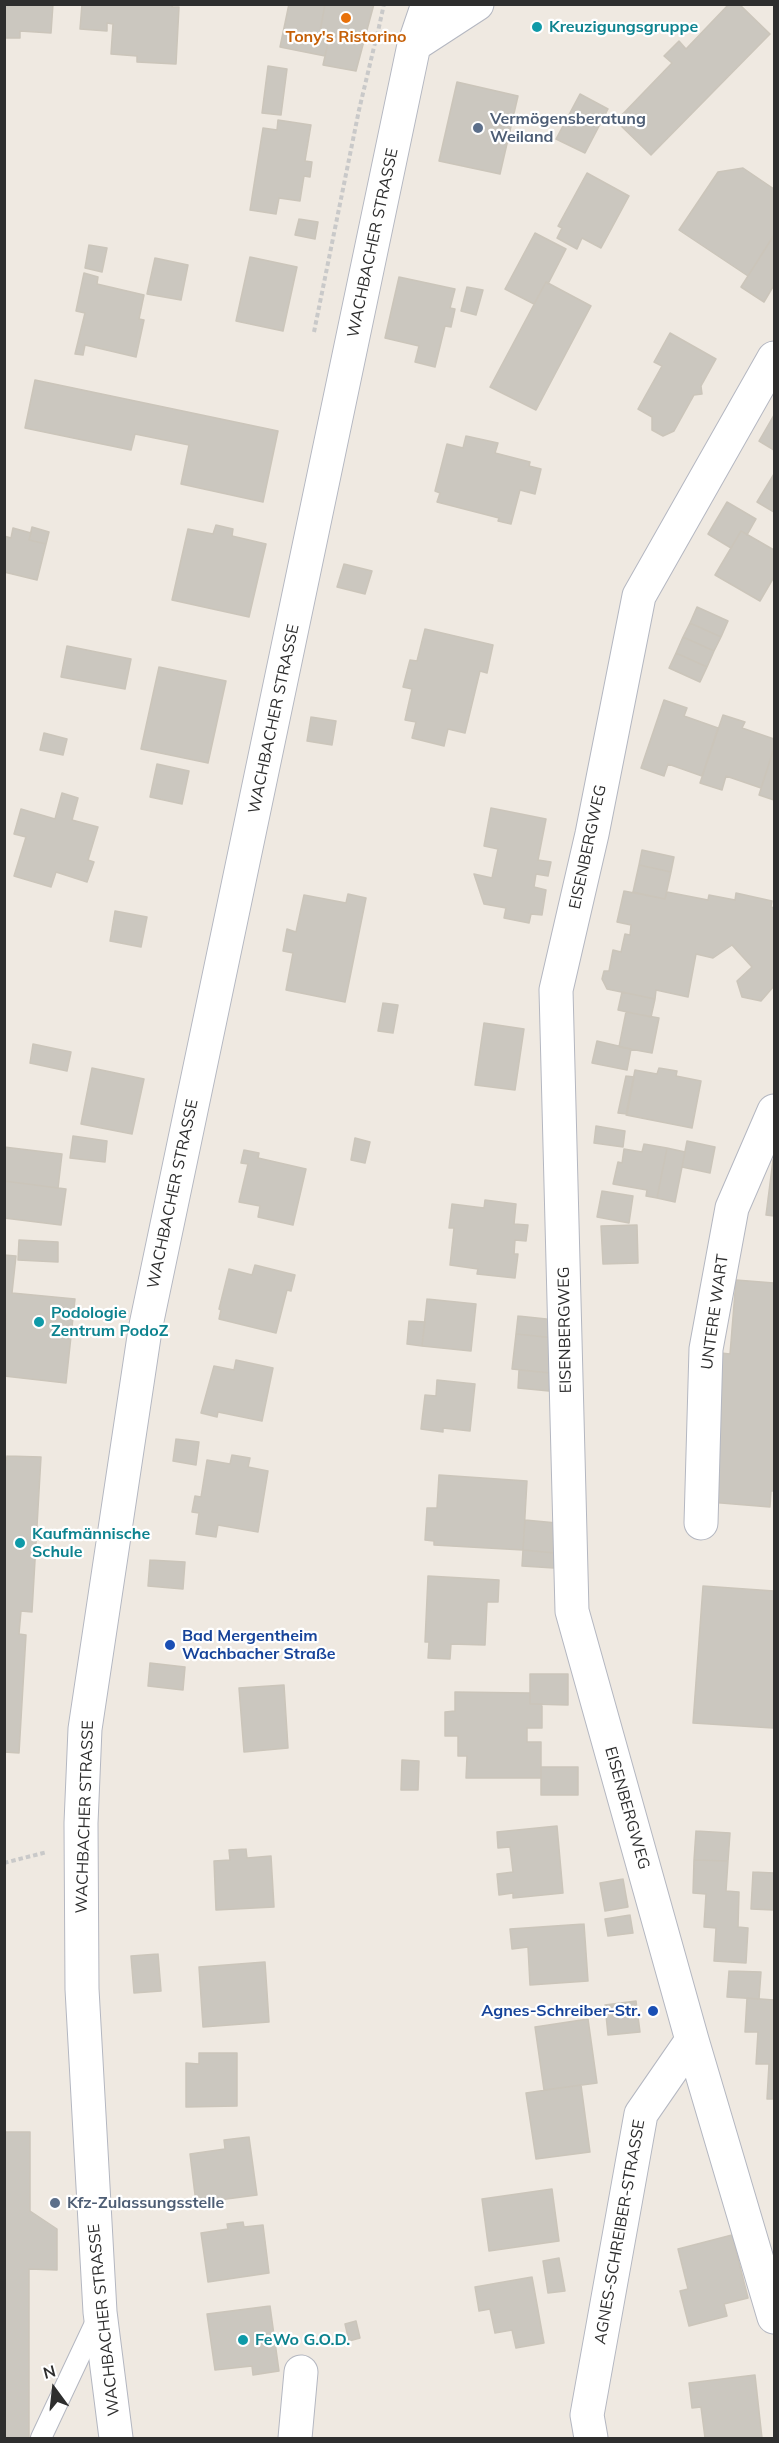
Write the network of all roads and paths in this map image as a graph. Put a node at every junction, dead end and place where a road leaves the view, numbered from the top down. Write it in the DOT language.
graph roads {
  1 [pos="384,4"];
  2 [pos="428,4"];
  3 [pos="477,4"];
  4 [pos="414,45"];
  5 [pos="313,343"];
  6 [pos="774,358"];
  7 [pos="774,1111"];
  8 [pos="701,1523"];
  9 [pos="692,2040"];
  10 [pos="100,2312"];
  11 [pos="774,2317"];
  12 [pos="301,2372"];
  13 [pos="41,2439"];
  14 [pos="116,2439"];
  15 [pos="295,2439"];
  16 [pos="591,2439"];
  1 -- 5 [label="path"];
  2 -- 4 [label="street, WACHBACHER STRASSE"];
  3 -- 4 [label="street"];
  4 -- 10 [label="street, WACHBACHER STRASSE"];
  6 -- 9 [label="street, EISENBERGWEG"];
  7 -- 8 [label="street, UNTERE WART"];
  9 -- 11 [label="street, EISENBERGWEG"];
  9 -- 16 [label="street, AGNES-SCHREIBER-STRASSE"];
  10 -- 13 [label="lane"];
  10 -- 14 [label="street, WACHBACHER STRASSE"];
  12 -- 15 [label="street"];
}
